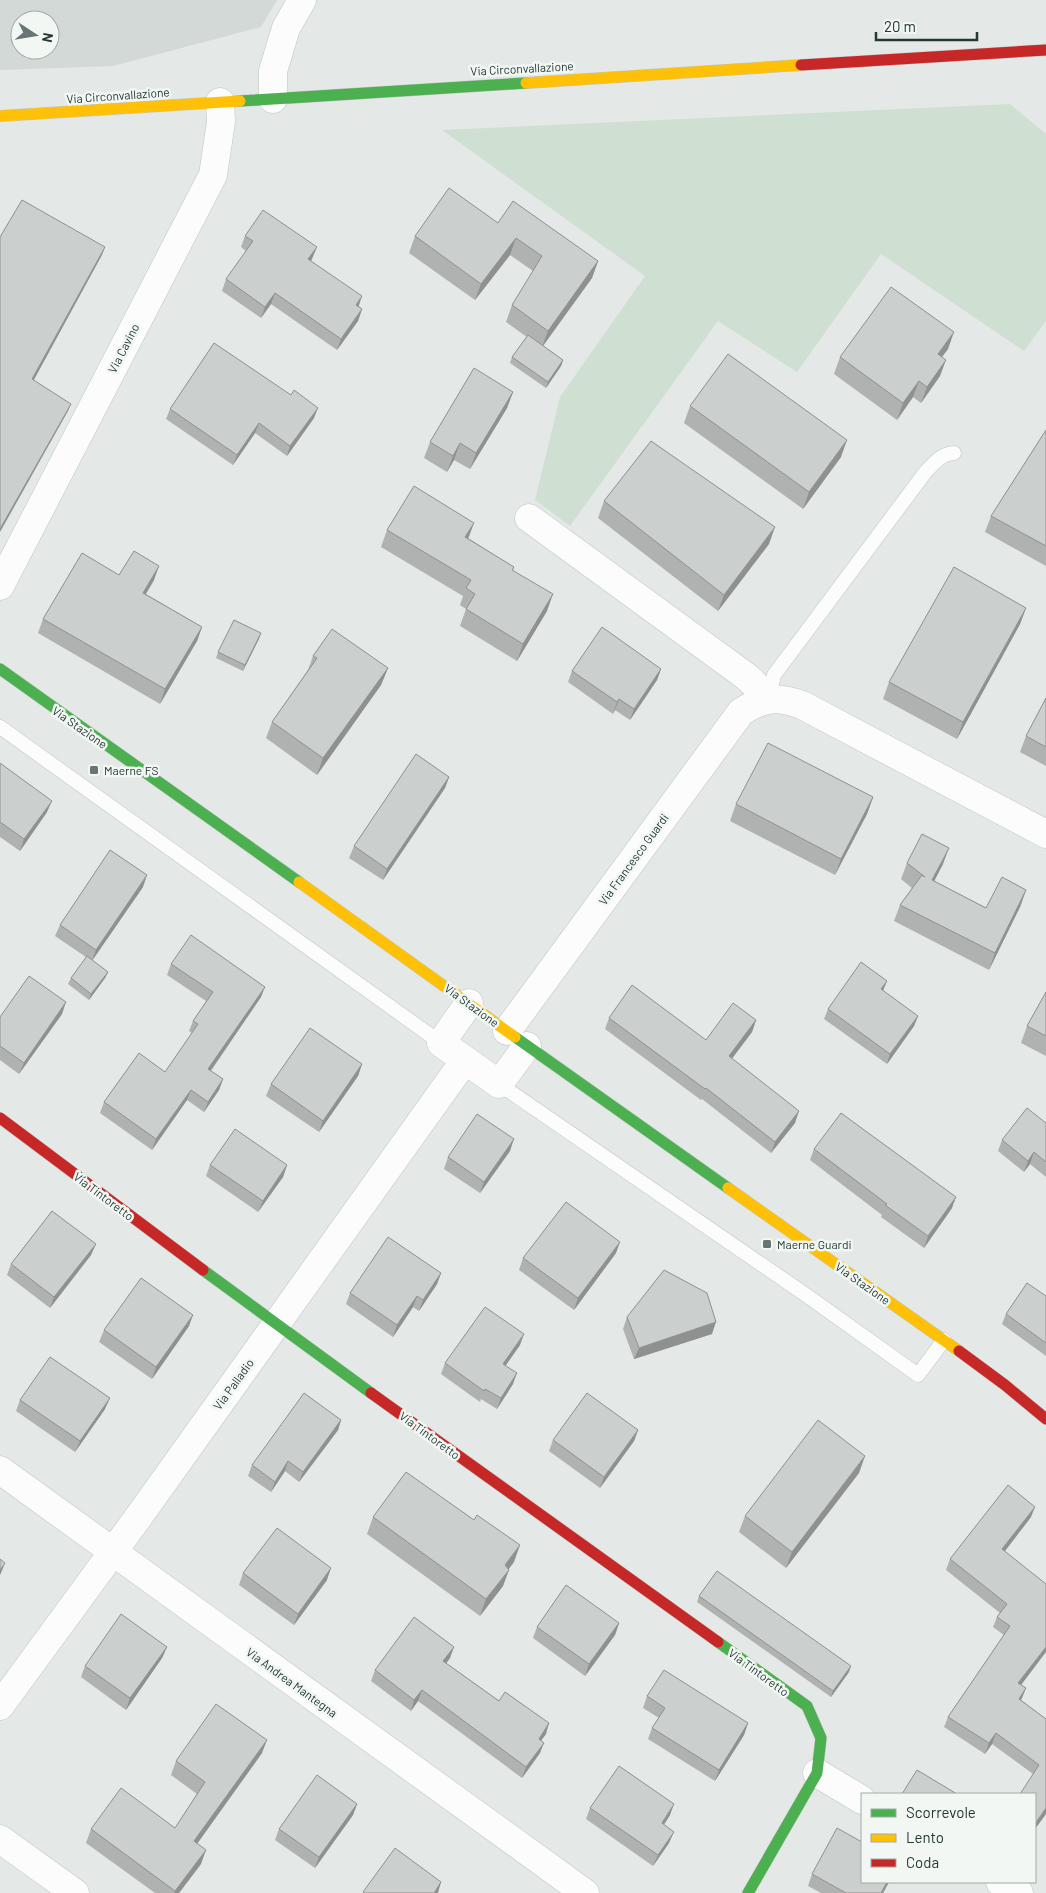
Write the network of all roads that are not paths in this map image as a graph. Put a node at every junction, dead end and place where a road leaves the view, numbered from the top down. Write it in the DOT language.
graph roads {
  1 [pos="302,0"];
  2 [pos="1046,50"];
  3 [pos="273,99"];
  4 [pos="220,102"];
  5 [pos="0,116"];
  6 [pos="954,453"];
  7 [pos="529,518"];
  8 [pos="0,586"];
  9 [pos="2,674"];
  10 [pos="768,698"];
  11 [pos="0,727"];
  12 [pos="1046,834"];
  13 [pos="469,1003"];
  14 [pos="517,1038"];
  15 [pos="441,1044"];
  16 [pos="465,1060"];
  17 [pos="499,1084"];
  18 [pos="0,1118"];
  19 [pos="276,1324"];
  20 [pos="944,1340"];
  21 [pos="1046,1419"];
  22 [pos="0,1470"];
  23 [pos="112,1553"];
  24 [pos="0,1706"];
  25 [pos="817,1773"];
  26 [pos="861,1799"];
  27 [pos="0,1839"];
  28 [pos="1002,1883"];
  29 [pos="75,1893"];
  30 [pos="585,1893"];
  31 [pos="748,1893"];
  32 [pos="1019,1893"];
  1 -- 3 [label="street"];
  2 -- 3 [label="street, Via Circonvallazione"];
  3 -- 4 [label="street, Via Circonvallazione"];
  4 -- 5 [label="street, Via Circonvallazione"];
  4 -- 8 [label="street, Via Cavino"];
  6 -- 10 [label="lane"];
  7 -- 10 [label="street"];
  9 -- 13 [label="street, Via Stazione"];
  10 -- 12 [label="street"];
  10 -- 14 [label="street, Via Francesco Guardi"];
  11 -- 15 [label="lane"];
  13 -- 14 [label="street, Via Stazione"];
  13 -- 15 [label="street"];
  14 -- 17 [label="street, Via Francesco Guardi"];
  14 -- 20 [label="street, Via Stazione"];
  15 -- 16 [label="street"];
  16 -- 17 [label="street"];
  16 -- 19 [label="street, Via Palladio"];
  17 -- 20 [label="lane"];
  18 -- 19 [label="street, Via Tintoretto"];
  19 -- 23 [label="street, Via Palladio"];
  19 -- 25 [label="street, Via Tintoretto"];
  20 -- 21 [label="street, Via Stazione"];
  22 -- 23 [label="street, Via Andrea Mantegna"];
  23 -- 24 [label="street, Via Palladio"];
  23 -- 30 [label="street, Via Andrea Mantegna"];
  25 -- 26 [label="street"];
  25 -- 31 [label="street, Via Tintoretto"];
  27 -- 29 [label="street"];
  28 -- 32 [label="street"];
}
